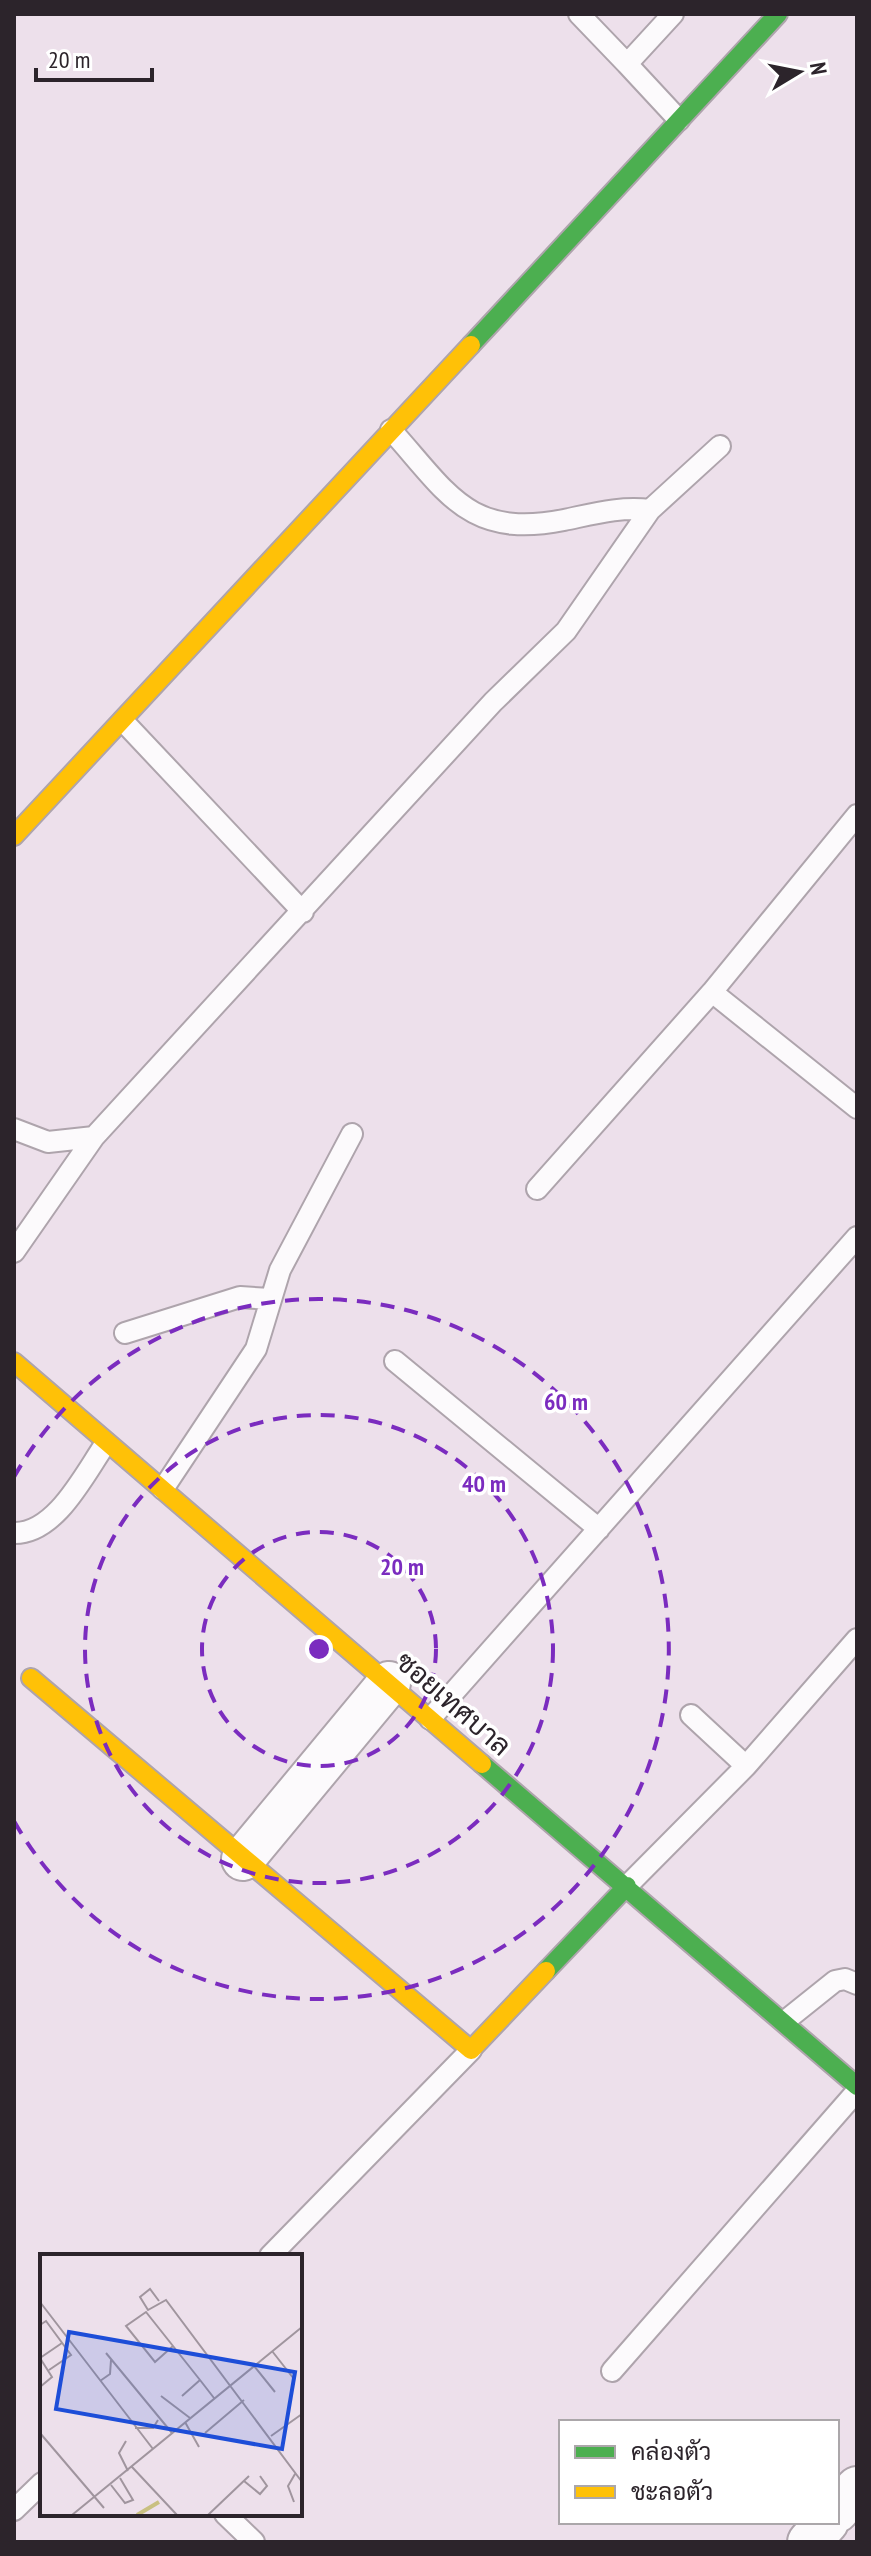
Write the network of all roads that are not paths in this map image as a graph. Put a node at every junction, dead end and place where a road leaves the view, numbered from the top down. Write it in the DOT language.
graph roads {
  1 [pos="579,14"];
  2 [pos="673,14"];
  3 [pos="778,14"];
  4 [pos="627,64"];
  5 [pos="679,120"];
  6 [pos="391,430"];
  7 [pos="720,446"];
  8 [pos="650,510"];
  9 [pos="123,721"];
  10 [pos="857,815"];
  11 [pos="14,836"];
  12 [pos="303,912"];
  13 [pos="712,992"];
  14 [pos="857,1108"];
  15 [pos="14,1129"];
  16 [pos="352,1134"];
  17 [pos="94,1137"];
  18 [pos="537,1189"];
  19 [pos="857,1237"];
  20 [pos="14,1252"];
  21 [pos="270,1299"];
  22 [pos="125,1333"];
  23 [pos="395,1361"];
  24 [pos="14,1362"];
  25 [pos="106,1443"];
  26 [pos="163,1489"];
  27 [pos="599,1529"];
  28 [pos="14,1533"];
  29 [pos="857,1639"];
  30 [pos="31,1678"];
  31 [pos="389,1683"];
  32 [pos="691,1715"];
  33 [pos="430,1719"];
  34 [pos="746,1766"];
  35 [pos="243,1859"];
  36 [pos="627,1886"];
  37 [pos="857,1984"];
  38 [pos="785,2021"];
  39 [pos="471,2050"];
  40 [pos="857,2088"];
  41 [pos="272,2254"];
  42 [pos="612,2371"];
  43 [pos="40,2485"];
  44 [pos="857,2488"];
  45 [pos="839,2509"];
  46 [pos="14,2510"];
  47 [pos="227,2516"];
  48 [pos="825,2524"];
  49 [pos="254,2542"];
  50 [pos="809,2542"];
  1 -- 4 [label="lane"];
  2 -- 4 [label="lane"];
  3 -- 5 [label="street"];
  4 -- 5 [label="lane"];
  5 -- 6 [label="street"];
  6 -- 8 [label="lane"];
  6 -- 9 [label="street"];
  7 -- 8 [label="lane"];
  8 -- 12 [label="lane"];
  9 -- 11 [label="street"];
  9 -- 12 [label="lane"];
  10 -- 13 [label="lane"];
  12 -- 17 [label="lane"];
  13 -- 14 [label="lane"];
  13 -- 18 [label="lane"];
  15 -- 17 [label="lane"];
  16 -- 21 [label="lane"];
  17 -- 20 [label="lane"];
  19 -- 27 [label="lane"];
  21 -- 22 [label="lane"];
  21 -- 26 [label="lane"];
  23 -- 27 [label="lane"];
  24 -- 25 [label="street, ซอยเทศบาล"];
  25 -- 26 [label="street, ซอยเทศบาล"];
  25 -- 28 [label="lane"];
  26 -- 31 [label="street, ซอยเทศบาล"];
  27 -- 33 [label="lane"];
  29 -- 34 [label="lane"];
  30 -- 35 [label="street"];
  31 -- 33 [label="street, ซอยเทศบาล"];
  31 -- 35 [label="street"];
  32 -- 34 [label="lane"];
  33 -- 36 [label="street, ซอยเทศบาล"];
  34 -- 36 [label="lane"];
  35 -- 39 [label="street"];
  36 -- 38 [label="street, ซอยเทศบาล"];
  36 -- 39 [label="street"];
  37 -- 38 [label="lane"];
  38 -- 40 [label="street, ซอยเทศบาล"];
  39 -- 41 [label="lane"];
  40 -- 42 [label="lane"];
  43 -- 46 [label="lane"];
  44 -- 45 [label="street"];
  47 -- 49 [label="lane"];
  48 -- 50 [label="street"];
}
